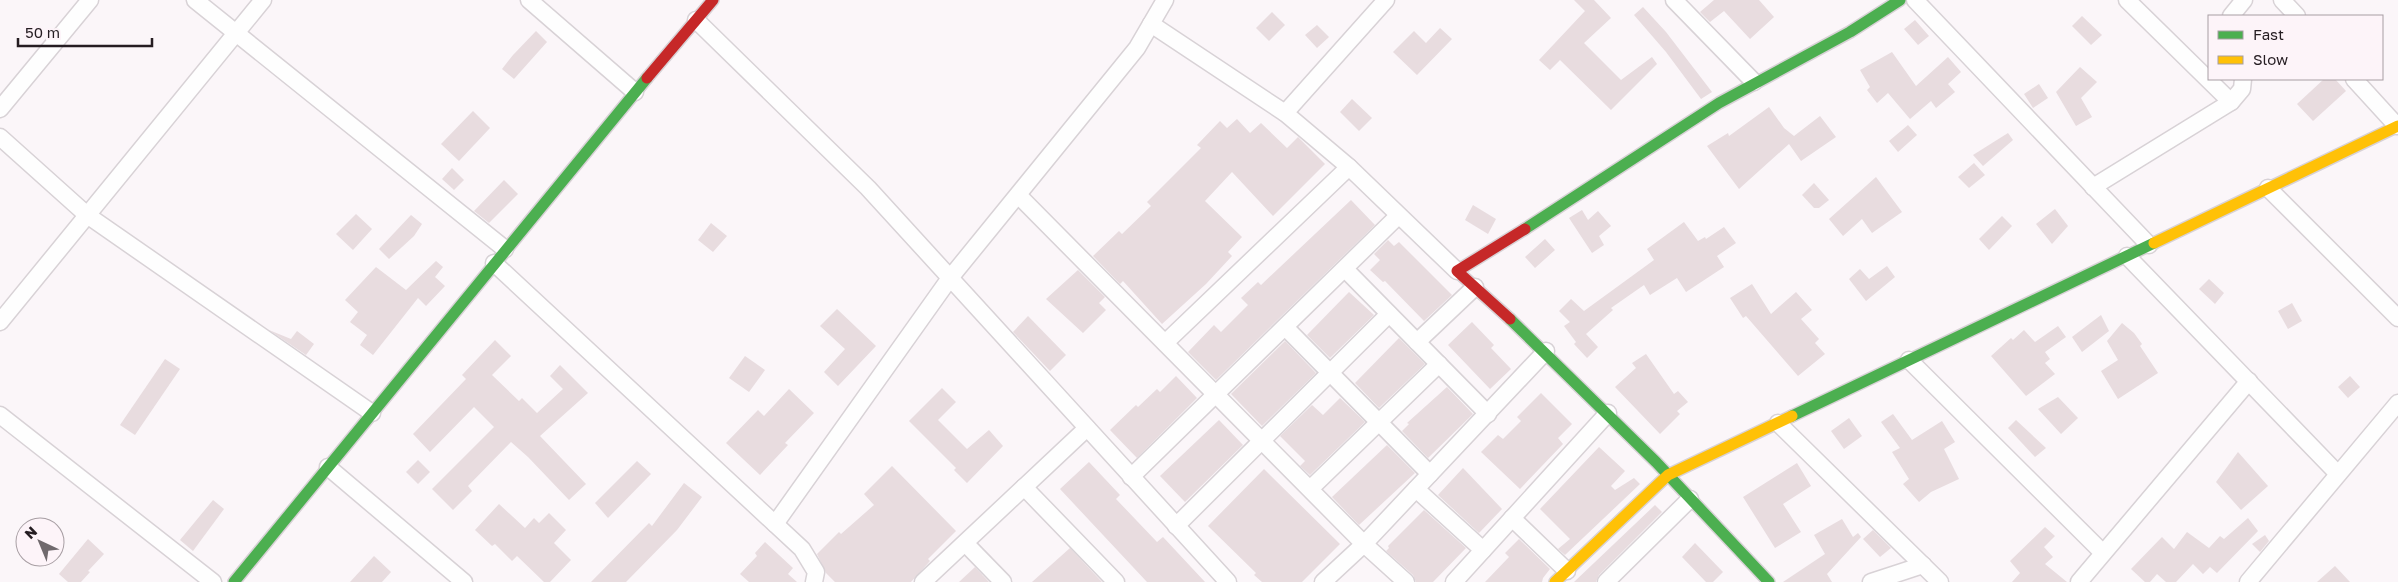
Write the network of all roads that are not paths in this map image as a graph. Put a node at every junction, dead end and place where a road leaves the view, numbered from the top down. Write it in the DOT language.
graph roads {
  1 [pos="90,0"];
  2 [pos="195,0"];
  3 [pos="263,0"];
  4 [pos="530,0"];
  5 [pos="713,0"];
  6 [pos="1165,0"];
  7 [pos="1386,0"];
  8 [pos="1674,0"];
  9 [pos="1900,0"];
  10 [pos="1915,0"];
  11 [pos="2128,0"];
  12 [pos="2244,0"];
  13 [pos="2282,0"];
  14 [pos="2232,15"];
  15 [pos="2296,15"];
  16 [pos="696,20"];
  17 [pos="1151,24"];
  18 [pos="236,33"];
  19 [pos="2208,79"];
  20 [pos="2209,80"];
  21 [pos="2242,80"];
  22 [pos="2355,80"];
  23 [pos="1754,82"];
  24 [pos="635,92"];
  25 [pos="2231,102"];
  26 [pos="2,103"];
  27 [pos="1285,113"];
  28 [pos="2397,126"];
  29 [pos="0,137"];
  30 [pos="1349,167"];
  31 [pos="2094,187"];
  32 [pos="2268,188"];
  33 [pos="1018,195"];
  34 [pos="87,215"];
  35 [pos="1398,216"];
  36 [pos="2149,245"];
  37 [pos="505,249"];
  38 [pos="2127,256"];
  39 [pos="494,263"];
  40 [pos="1345,269"];
  41 [pos="1457,271"];
  42 [pos="950,278"];
  43 [pos="1476,287"];
  44 [pos="1389,314"];
  45 [pos="2398,318"];
  46 [pos="0,322"];
  47 [pos="1285,327"];
  48 [pos="1165,342"];
  49 [pos="1417,342"];
  50 [pos="1546,352"];
  51 [pos="1909,360"];
  52 [pos="1439,364"];
  53 [pos="1331,373"];
  54 [pos="2248,381"];
  55 [pos="1216,394"];
  56 [pos="2398,403"];
  57 [pos="372,413"];
  58 [pos="1608,413"];
  59 [pos="0,414"];
  60 [pos="1488,414"];
  61 [pos="1379,422"];
  62 [pos="1778,422"];
  63 [pos="1087,428"];
  64 [pos="1262,441"];
  65 [pos="328,467"];
  66 [pos="1430,474"];
  67 [pos="2338,474"];
  68 [pos="1668,475"];
  69 [pos="1131,477"];
  70 [pos="1024,488"];
  71 [pos="1310,489"];
  72 [pos="1416,489"];
  73 [pos="1690,499"];
  74 [pos="1512,518"];
  75 [pos="775,524"];
  76 [pos="1176,526"];
  77 [pos="965,543"];
  78 [pos="1364,544"];
  79 [pos="1483,550"];
  80 [pos="2103,553"];
  81 [pos="1922,565"];
  82 [pos="1561,576"];
  83 [pos="819,579"];
  84 [pos="213,582"];
  85 [pos="234,582"];
  86 [pos="464,582"];
  87 [pos="923,582"];
  88 [pos="1004,582"];
  89 [pos="1116,582"];
  90 [pos="1228,582"];
  91 [pos="1323,582"];
  92 [pos="1406,582"];
  93 [pos="1454,582"];
  94 [pos="1606,582"];
  95 [pos="1769,582"];
  96 [pos="1871,582"];
  97 [pos="1940,582"];
  98 [pos="2079,582"];
  99 [pos="2248,582"];
  1 -- 26 [label="street"];
  2 -- 18 [label="street"];
  3 -- 18 [label="street"];
  4 -- 24 [label="street"];
  5 -- 16 [label="street"];
  6 -- 17 [label="street"];
  7 -- 27 [label="street"];
  8 -- 23 [label="street"];
  9 -- 23 [label="street"];
  10 -- 31 [label="street"];
  11 -- 19 [label="street"];
  12 -- 14 [label="street"];
  13 -- 15 [label="street"];
  16 -- 24 [label="street"];
  16 -- 42 [label="street"];
  17 -- 27 [label="street"];
  17 -- 33 [label="street"];
  18 -- 34 [label="street"];
  18 -- 37 [label="street"];
  20 -- 25 [label="street"];
  21 -- 25 [label="street"];
  22 -- 28 [label="street"];
  23 -- 41 [label="street"];
  24 -- 37 [label="street"];
  25 -- 31 [label="street"];
  27 -- 30 [label="street"];
  28 -- 32 [label="street"];
  29 -- 34 [label="street"];
  30 -- 35 [label="street"];
  30 -- 48 [label="street"];
  31 -- 36 [label="street"];
  32 -- 36 [label="street"];
  32 -- 45 [label="street"];
  33 -- 42 [label="street"];
  33 -- 48 [label="street"];
  34 -- 46 [label="street"];
  34 -- 57 [label="street"];
  35 -- 40 [label="street"];
  35 -- 41 [label="street"];
  36 -- 38 [label="street"];
  37 -- 39 [label="street"];
  38 -- 51 [label="street"];
  38 -- 54 [label="street"];
  39 -- 57 [label="street"];
  39 -- 75 [label="street"];
  40 -- 44 [label="street"];
  40 -- 47 [label="street"];
  41 -- 43 [label="street"];
  42 -- 63 [label="street"];
  42 -- 75 [label="street"];
  43 -- 49 [label="street"];
  43 -- 50 [label="street"];
  44 -- 49 [label="street"];
  44 -- 53 [label="street"];
  47 -- 53 [label="street"];
  47 -- 55 [label="street"];
  48 -- 55 [label="street"];
  49 -- 52 [label="street"];
  50 -- 58 [label="street"];
  50 -- 60 [label="street"];
  51 -- 62 [label="street"];
  51 -- 80 [label="street"];
  52 -- 60 [label="street"];
  52 -- 61 [label="street"];
  53 -- 61 [label="street"];
  53 -- 64 [label="street"];
  54 -- 67 [label="street"];
  54 -- 80 [label="street"];
  55 -- 64 [label="street"];
  55 -- 69 [label="street"];
  56 -- 67 [label="street"];
  57 -- 65 [label="street"];
  58 -- 68 [label="street"];
  58 -- 74 [label="street"];
  59 -- 84 [label="street"];
  60 -- 66 [label="street"];
  61 -- 66 [label="street"];
  61 -- 71 [label="street"];
  62 -- 68 [label="street"];
  62 -- 81 [label="street"];
  63 -- 69 [label="street"];
  63 -- 70 [label="street"];
  64 -- 71 [label="street"];
  64 -- 76 [label="street"];
  65 -- 85 [label="street"];
  65 -- 86 [label="street"];
  66 -- 72 [label="street"];
  67 -- 99 [label="street"];
  68 -- 73 [label="street"];
  68 -- 82 [label="street"];
  69 -- 76 [label="street"];
  70 -- 77 [label="street"];
  70 -- 89 [label="street"];
  71 -- 78 [label="street"];
  72 -- 78 [label="street"];
  72 -- 79 [label="street"];
  73 -- 94 [label="street"];
  73 -- 95 [label="street"];
  74 -- 79 [label="street"];
  74 -- 82 [label="street"];
  75 -- 83 [label="street"];
  76 -- 90 [label="street"];
  77 -- 87 [label="street"];
  77 -- 88 [label="street"];
  78 -- 91 [label="street"];
  78 -- 92 [label="street"];
  79 -- 93 [label="street"];
  80 -- 98 [label="street"];
  81 -- 96 [label="street"];
  81 -- 97 [label="street"];
}
